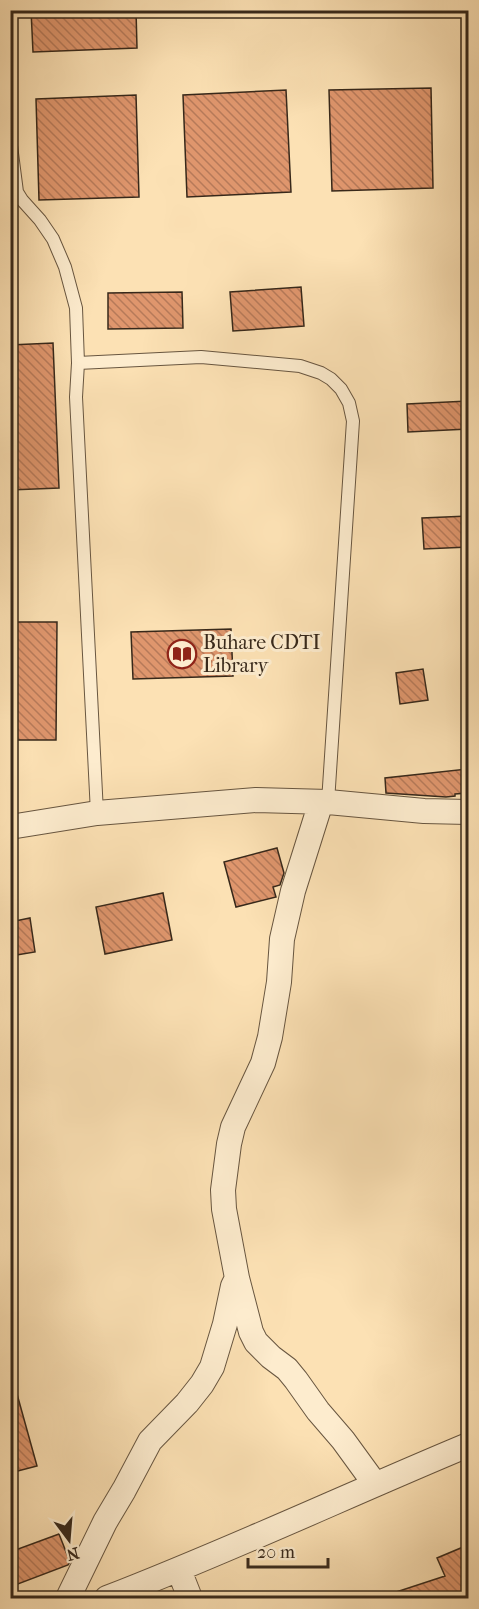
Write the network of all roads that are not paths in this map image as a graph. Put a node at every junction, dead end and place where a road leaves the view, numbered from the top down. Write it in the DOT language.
graph roads {
  1 [pos="10,138"];
  2 [pos="78,363"];
  3 [pos="324,802"];
  4 [pos="468,812"];
  5 [pos="97,813"];
  6 [pos="10,827"];
  7 [pos="237,1278"];
  8 [pos="468,1445"];
  9 [pos="375,1484"];
  10 [pos="179,1570"];
  11 [pos="68,1599"];
  12 [pos="107,1599"];
  13 [pos="190,1599"];
  1 -- 2 [label="lane"];
  2 -- 3 [label="lane"];
  2 -- 5 [label="lane"];
  3 -- 4 [label="street"];
  3 -- 5 [label="street"];
  3 -- 7 [label="street"];
  5 -- 6 [label="street"];
  7 -- 9 [label="street"];
  7 -- 11 [label="street"];
  8 -- 9 [label="street"];
  9 -- 10 [label="street"];
  10 -- 12 [label="street"];
  10 -- 13 [label="street"];
}
